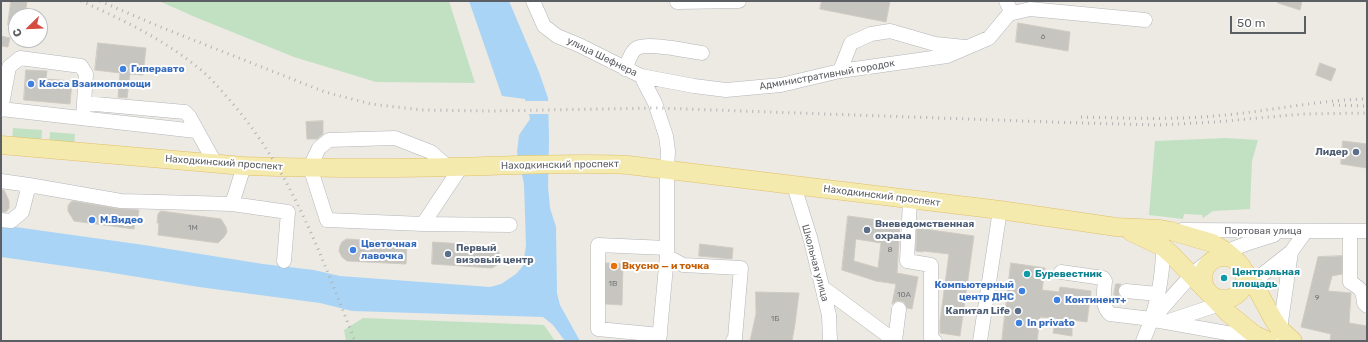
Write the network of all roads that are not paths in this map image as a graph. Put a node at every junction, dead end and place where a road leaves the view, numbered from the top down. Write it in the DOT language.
graph roads {
  1 [pos="533,1"];
  2 [pos="738,1"];
  3 [pos="678,2"];
  4 [pos="1008,8"];
  5 [pos="1145,20"];
  6 [pos="966,47"];
  7 [pos="702,53"];
  8 [pos="625,69"];
  9 [pos="840,71"];
  10 [pos="642,76"];
  11 [pos="84,103"];
  12 [pos="1,110"];
  13 [pos="83,117"];
  14 [pos="196,131"];
  15 [pos="1,145"];
  16 [pos="215,163"];
  17 [pos="244,166"];
  18 [pos="310,167"];
  19 [pos="454,167"];
  20 [pos="667,169"];
  21 [pos="1,181"];
  22 [pos="29,184"];
  23 [pos="794,186"];
  24 [pos="910,200"];
  25 [pos="232,204"];
  26 [pos="1000,210"];
  27 [pos="1,220"];
  28 [pos="423,224"];
  29 [pos="510,225"];
  30 [pos="1116,227"];
  31 [pos="1160,229"];
  32 [pos="1285,231"];
  33 [pos="1306,231"];
  34 [pos="1350,231"];
  35 [pos="1367,232"];
  36 [pos="1162,247"];
  37 [pos="667,252"];
  38 [pos="1227,252"];
  39 [pos="1291,252"];
  40 [pos="1211,260"];
  41 [pos="284,261"];
  42 [pos="1241,265"];
  43 [pos="1061,272"];
  44 [pos="1193,276"];
  45 [pos="1253,282"];
  46 [pos="822,287"];
  47 [pos="1206,290"];
  48 [pos="1126,291"];
  49 [pos="1158,294"];
  50 [pos="1236,295"];
  51 [pos="1220,304"];
  52 [pos="1367,306"];
  53 [pos="899,309"];
  54 [pos="1152,320"];
  55 [pos="1166,322"];
  56 [pos="659,338"];
  57 [pos="1272,338"];
  58 [pos="733,341"];
  59 [pos="830,341"];
  60 [pos="895,341"];
  61 [pos="935,341"];
  62 [pos="980,341"];
  63 [pos="1143,341"];
  64 [pos="1293,341"];
  1 -- 8 [label="street, улица Шефнера"];
  2 -- 3 [label="street"];
  4 -- 5 [label="street"];
  4 -- 6 [label="street, Административный городок"];
  6 -- 9 [label="street, Административный городок"];
  6 -- 9 [label="street"];
  7 -- 8 [label="street"];
  8 -- 10 [label="street, улица Шефнера"];
  9 -- 10 [label="street, Административный городок"];
  10 -- 20 [label="street, улица Шефнера"];
  11 -- 12 [label="street"];
  11 -- 13 [label="street"];
  11 -- 14 [label="street"];
  12 -- 13 [label="street"];
  13 -- 14 [label="street"];
  14 -- 16 [label="street"];
  15 -- 16 [label="main road, Находкинский проспект"];
  16 -- 17 [label="main road, Находкинский проспект"];
  17 -- 18 [label="main road, Находкинский проспект"];
  17 -- 25 [label="street"];
  18 -- 19 [label="main road, Находкинский проспект"];
  18 -- 19 [label="street"];
  18 -- 28 [label="street"];
  19 -- 20 [label="main road, Находкинский проспект"];
  19 -- 28 [label="street"];
  20 -- 23 [label="main road, Находкинский проспект"];
  20 -- 37 [label="street, улица Шефнера"];
  21 -- 22 [label="street"];
  22 -- 25 [label="street"];
  22 -- 27 [label="street"];
  23 -- 24 [label="main road, Находкинский проспект"];
  23 -- 46 [label="street, Школьная улица"];
  24 -- 26 [label="main road, Находкинский проспект"];
  24 -- 61 [label="street"];
  25 -- 41 [label="street"];
  26 -- 30 [label="main road, Находкинский проспект"];
  26 -- 62 [label="street"];
  28 -- 29 [label="street"];
  30 -- 31 [label="main road, Находкинский проспект"];
  30 -- 36 [label="main road, Находкинский проспект"];
  31 -- 32 [label="street, Портовая улица"];
  31 -- 38 [label="main road, Находкинский проспект"];
  32 -- 33 [label="street, Портовая улица"];
  32 -- 38 [label="street"];
  33 -- 34 [label="street, Портовая улица"];
  33 -- 39 [label="street"];
  34 -- 35 [label="street, Портовая улица"];
  34 -- 52 [label="street"];
  36 -- 44 [label="main road, Находкинский проспект"];
  36 -- 49 [label="street"];
  37 -- 56 [label="street, улица Шефнера"];
  37 -- 56 [label="street"];
  37 -- 58 [label="street"];
  38 -- 40 [label="street"];
  38 -- 42 [label="main road, Находкинский проспект"];
  39 -- 45 [label="street"];
  39 -- 57 [label="street"];
  40 -- 42 [label="main road"];
  40 -- 44 [label="street"];
  40 -- 47 [label="main road"];
  42 -- 45 [label="main road, Находкинский проспект"];
  42 -- 50 [label="main road"];
  43 -- 54 [label="street"];
  44 -- 47 [label="main road, Находкинский проспект"];
  44 -- 54 [label="street"];
  45 -- 50 [label="street"];
  45 -- 57 [label="main road, Находкинский проспект"];
  46 -- 59 [label="street, Школьная улица"];
  46 -- 60 [label="street"];
  47 -- 50 [label="main road"];
  47 -- 51 [label="main road, Находкинский проспект"];
  48 -- 49 [label="street"];
  49 -- 54 [label="street"];
  50 -- 51 [label="street"];
  51 -- 55 [label="street"];
  51 -- 57 [label="main road, Находкинский проспект"];
  53 -- 60 [label="street"];
  54 -- 55 [label="street"];
  54 -- 63 [label="street"];
  55 -- 57 [label="street"];
  57 -- 64 [label="main road, Находкинский проспект"];
}
